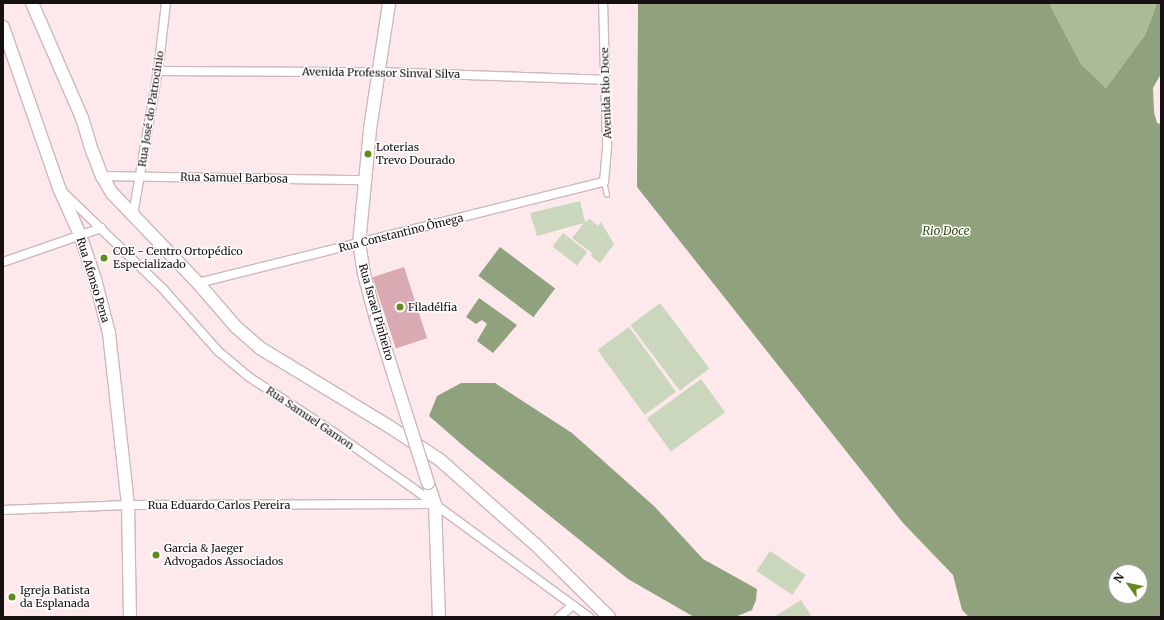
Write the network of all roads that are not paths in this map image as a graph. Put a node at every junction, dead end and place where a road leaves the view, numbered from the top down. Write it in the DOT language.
graph roads {
  1 [pos="32,3"];
  2 [pos="166,3"];
  3 [pos="389,3"];
  4 [pos="603,3"];
  5 [pos="3,27"];
  6 [pos="158,71"];
  7 [pos="379,72"];
  8 [pos="604,80"];
  9 [pos="102,176"];
  10 [pos="140,176"];
  11 [pos="365,180"];
  12 [pos="604,182"];
  13 [pos="59,188"];
  14 [pos="608,195"];
  15 [pos="133,215"];
  16 [pos="101,228"];
  17 [pos="80,236"];
  18 [pos="359,244"];
  19 [pos="3,262"];
  20 [pos="198,283"];
  21 [pos="435,504"];
  22 [pos="128,505"];
  23 [pos="3,510"];
  24 [pos="573,605"];
  25 [pos="130,617"];
  26 [pos="439,617"];
  27 [pos="559,617"];
  28 [pos="588,617"];
  29 [pos="609,617"];
  1 -- 9 [label="street"];
  2 -- 6 [label="street, Rua José do Patrocinio"];
  3 -- 7 [label="street, Rua Israel Pinheiro"];
  4 -- 8 [label="street, Avenida Rio Doce"];
  5 -- 13 [label="street, Rua Afonso Pena"];
  6 -- 7 [label="street, Avenida Professor Sinval Silva"];
  6 -- 10 [label="street, Rua José do Patrocinio"];
  7 -- 8 [label="street, Avenida Professor Sinval Silva"];
  7 -- 11 [label="street, Rua Israel Pinheiro"];
  8 -- 12 [label="street, Avenida Rio Doce"];
  9 -- 10 [label="street, Rua Samuel Barbosa"];
  9 -- 15 [label="street"];
  10 -- 11 [label="street, Rua Samuel Barbosa"];
  10 -- 15 [label="street, Rua José do Patrocinio"];
  11 -- 18 [label="street, Rua Israel Pinheiro"];
  12 -- 14 [label="lane"];
  12 -- 18 [label="street, Rua Constantino Ômega"];
  13 -- 16 [label="street, Rua Samuel Gamon"];
  13 -- 17 [label="street, Rua Afonso Pena"];
  15 -- 20 [label="street"];
  16 -- 17 [label="street"];
  16 -- 21 [label="street, Rua Samuel Gamon"];
  17 -- 19 [label="street"];
  17 -- 22 [label="street, Rua Afonso Pena"];
  18 -- 20 [label="street, Rua Constantino Ômega"];
  18 -- 21 [label="street, Rua Israel Pinheiro, bridge"];
  20 -- 29 [label="street"];
  21 -- 22 [label="street, Rua Eduardo Carlos Pereira"];
  21 -- 24 [label="street, Rua Samuel Gamon"];
  21 -- 26 [label="street, Rua Israel Pinheiro"];
  22 -- 23 [label="street, Rua Eduardo Carlos Pereira"];
  22 -- 25 [label="street, Rua Afonso Pena"];
  24 -- 27 [label="street"];
  24 -- 28 [label="street, Rua Samuel Gamon"];
}
